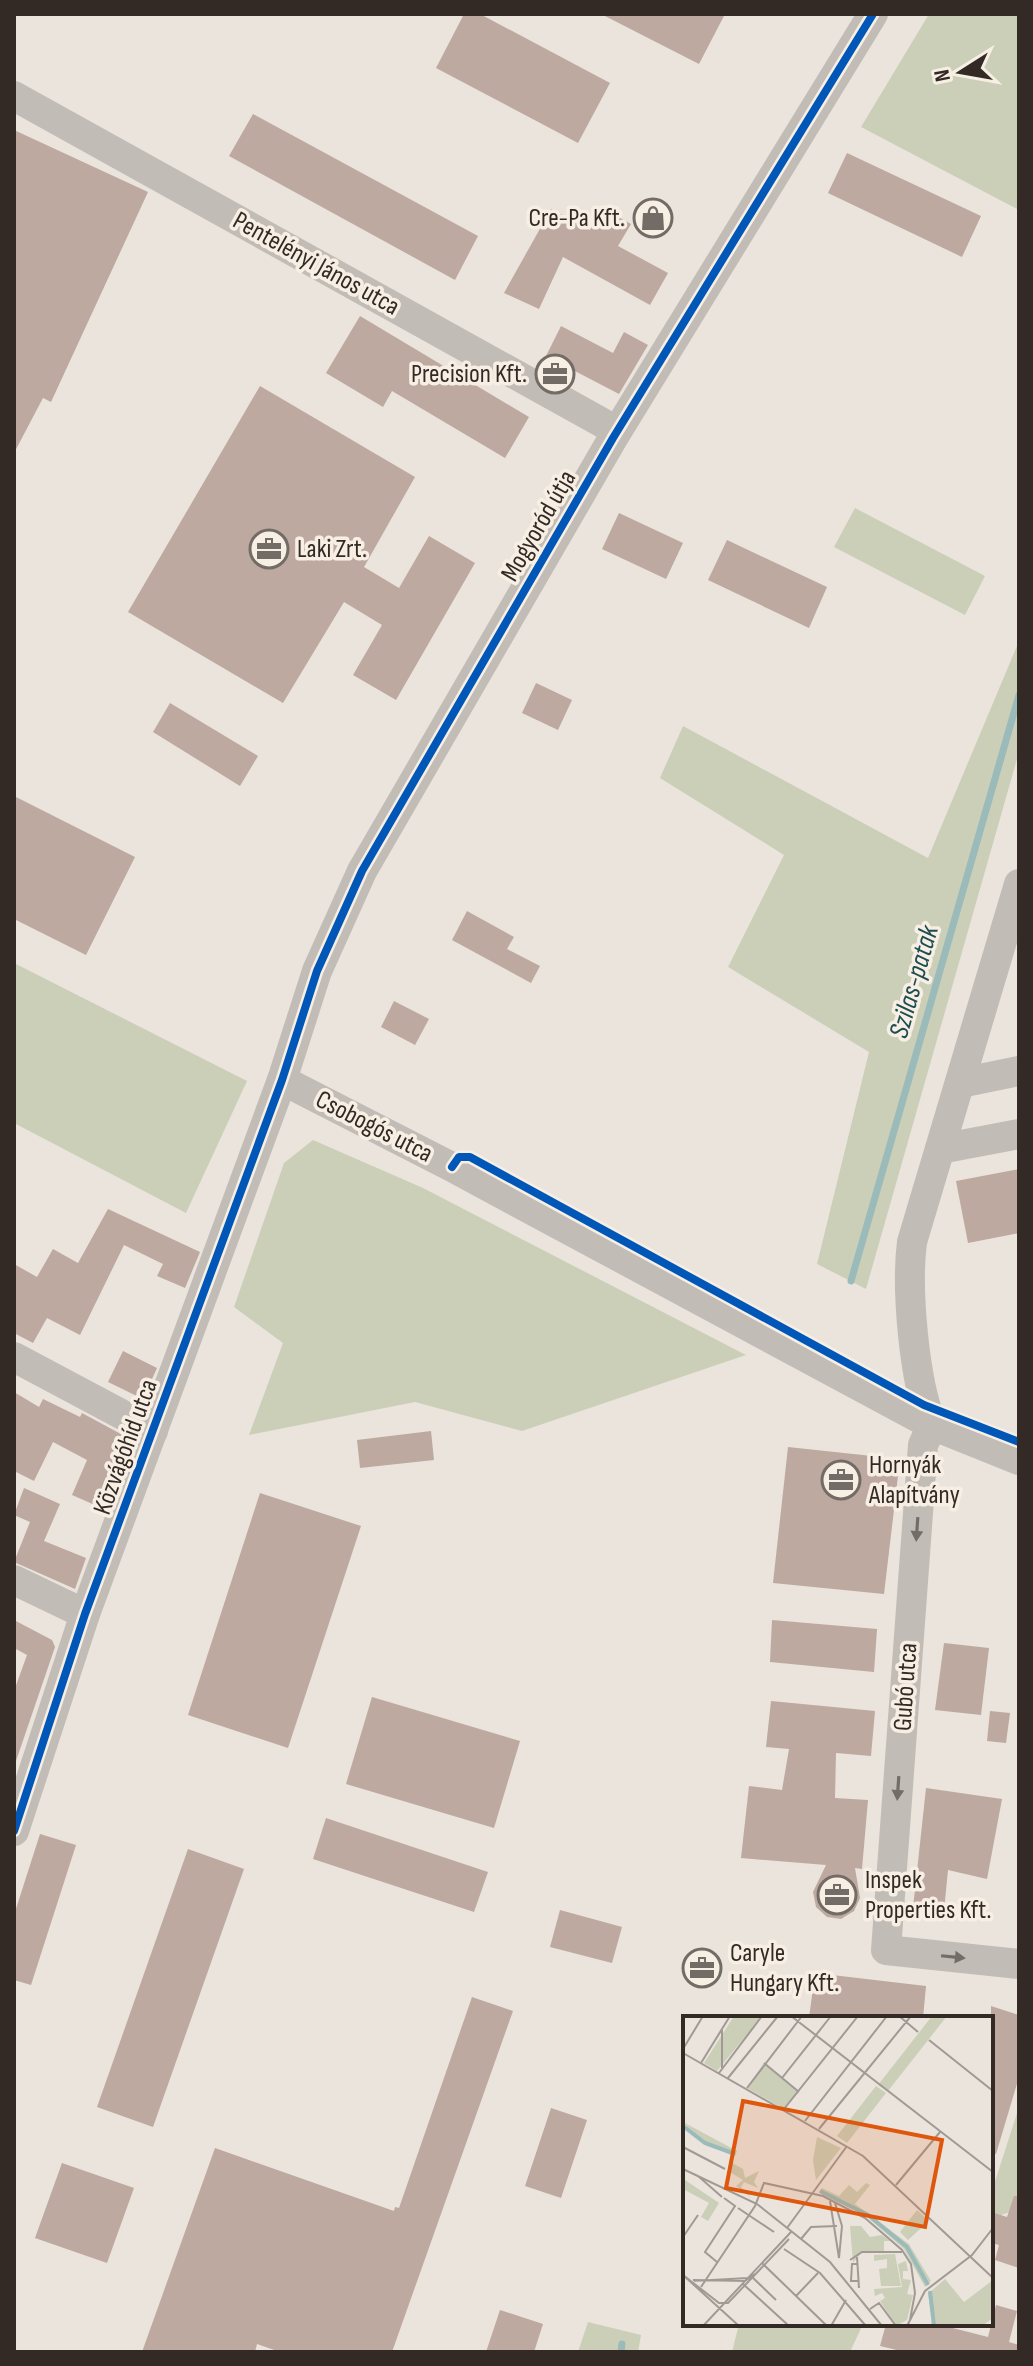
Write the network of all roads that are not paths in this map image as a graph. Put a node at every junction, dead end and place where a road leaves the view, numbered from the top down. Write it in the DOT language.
graph roads {
  1 [pos="873,14"];
  2 [pos="14,96"];
  3 [pos="617,431"];
  4 [pos="1019,884"];
  5 [pos="1019,1071"];
  6 [pos="282,1080"];
  7 [pos="960,1083"];
  8 [pos="1019,1134"];
  9 [pos="940,1149"];
  10 [pos="14,1357"];
  11 [pos="932,1425"];
  12 [pos="153,1431"];
  13 [pos="1019,1460"];
  14 [pos="14,1580"];
  15 [pos="85,1614"];
  16 [pos="14,1831"];
  17 [pos="1019,1964"];
  1 -- 3 [label="street, Mogyoród útja"];
  2 -- 3 [label="street, Pentelényi János utca"];
  3 -- 6 [label="street, Mogyoród útja"];
  4 -- 7 [label="street"];
  5 -- 7 [label="street"];
  6 -- 11 [label="street, Csobogós utca"];
  6 -- 12 [label="street, Közvágóhíd utca"];
  7 -- 9 [label="street"];
  8 -- 9 [label="street"];
  9 -- 11 [label="street"];
  10 -- 12 [label="street"];
  11 -- 13 [label="street, Csobogós utca"];
  11 -- 17 [label="street, Gubó utca, one-way"];
  12 -- 15 [label="street, Közvágóhíd utca"];
  14 -- 15 [label="street"];
  15 -- 16 [label="street, Közvágóhíd utca"];
}
